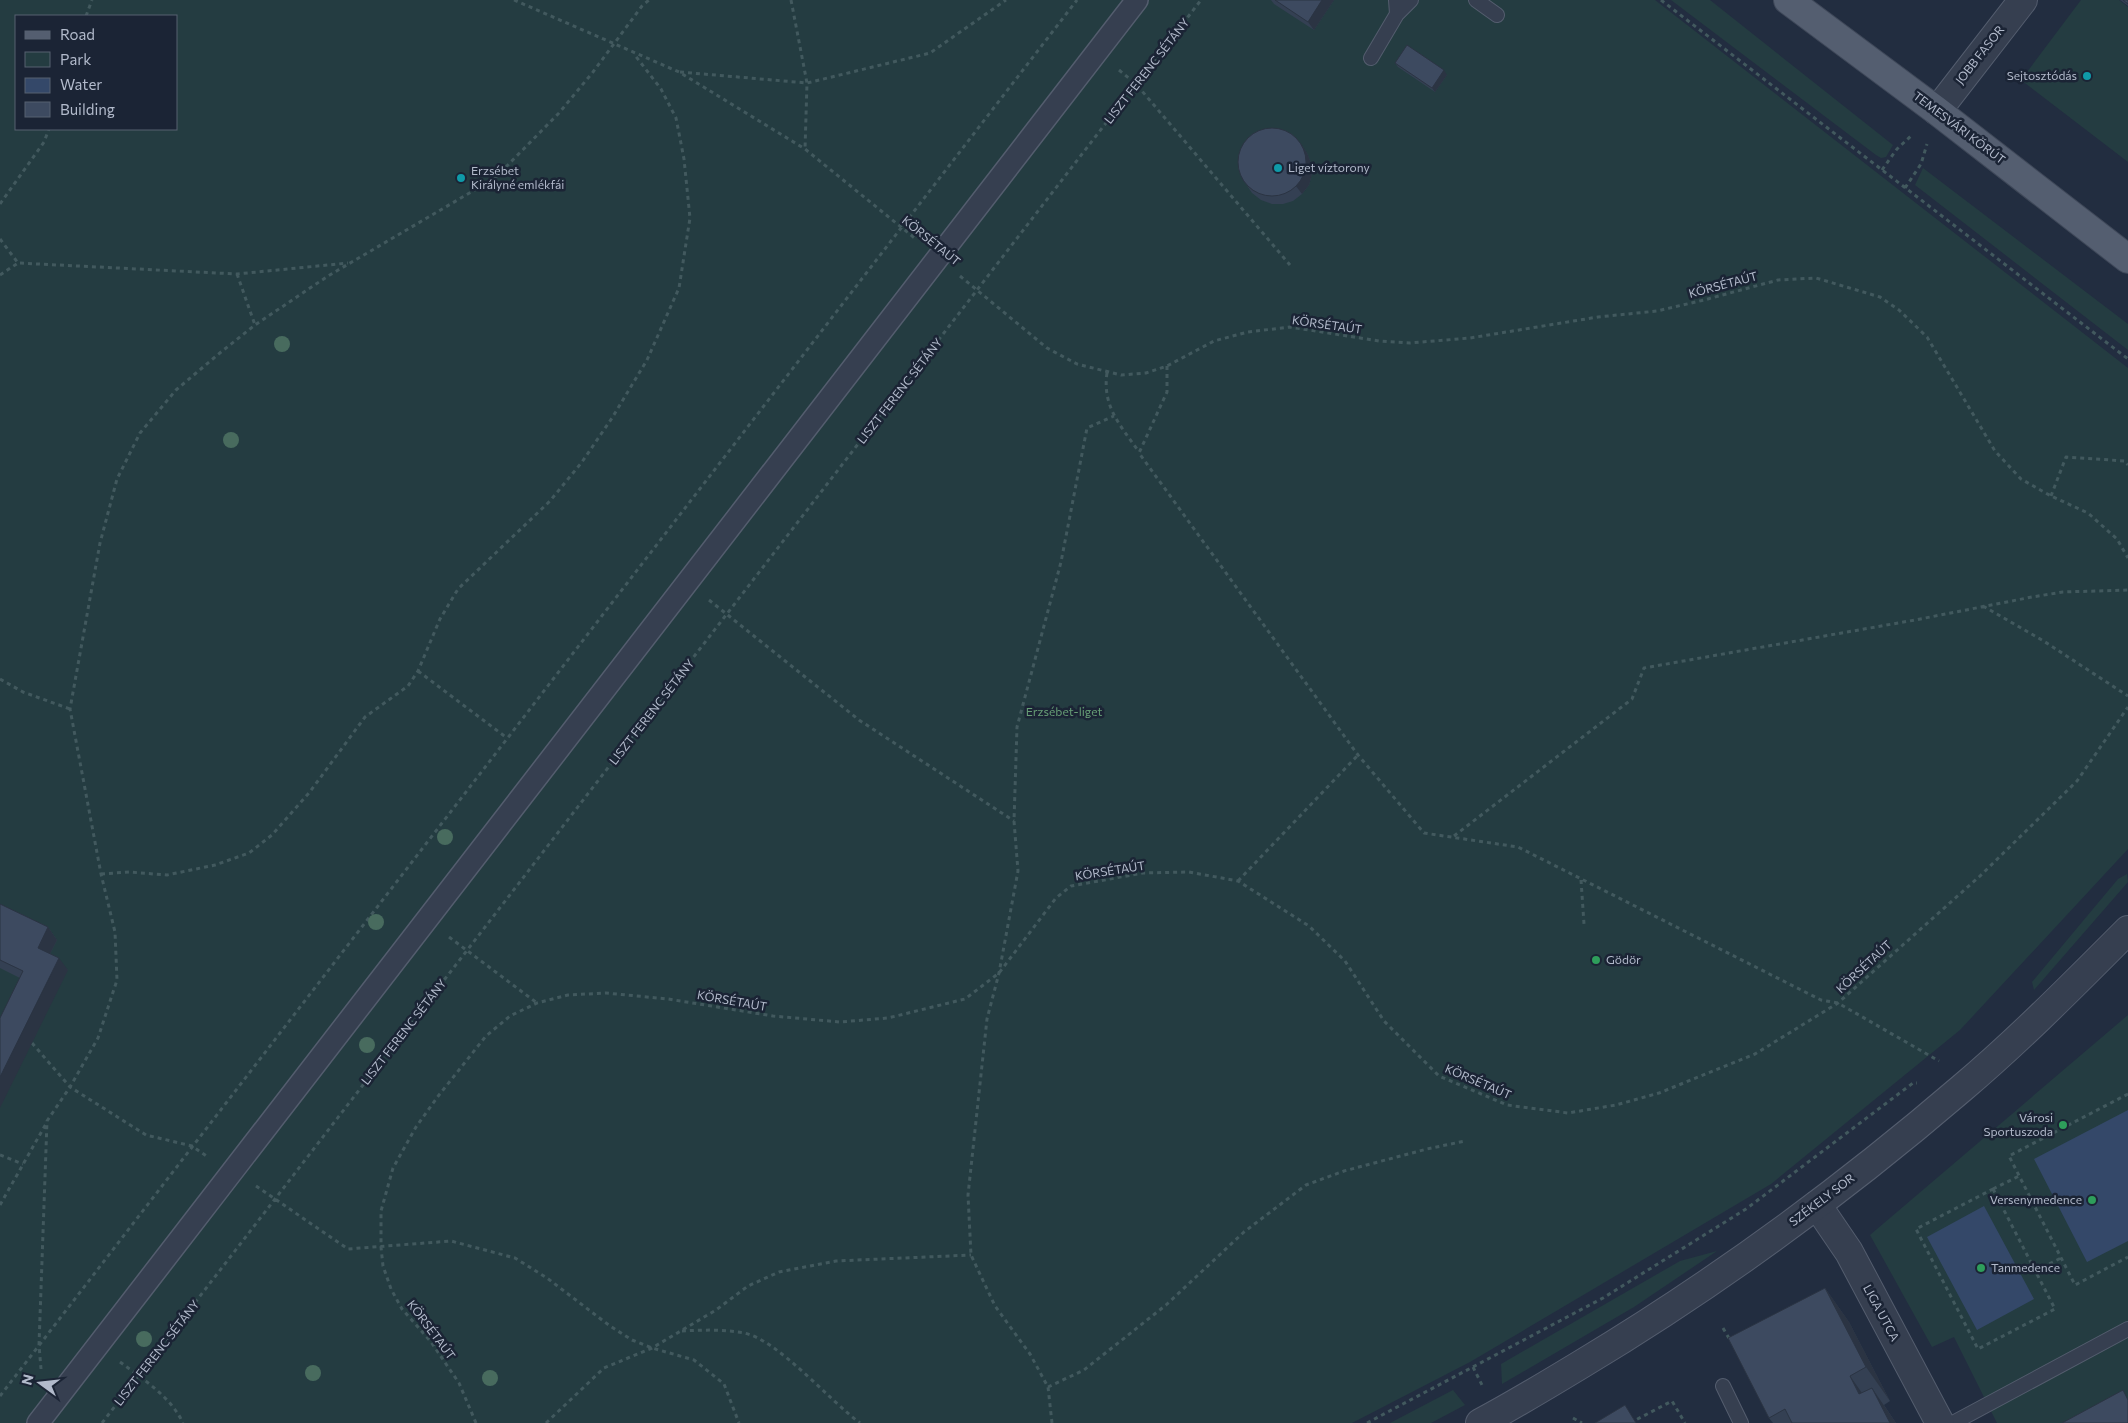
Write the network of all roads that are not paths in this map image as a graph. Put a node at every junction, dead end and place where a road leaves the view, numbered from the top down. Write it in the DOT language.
graph roads {
  1 [pos="1136,0"];
  2 [pos="1396,0"];
  3 [pos="1411,0"];
  4 [pos="1476,0"];
  5 [pos="1788,0"];
  6 [pos="2023,0"];
  7 [pos="1397,14"];
  8 [pos="1497,14"];
  9 [pos="1371,58"];
  10 [pos="1937,111"];
  11 [pos="2128,258"];
  12 [pos="2128,930"];
  13 [pos="1817,1205"];
  14 [pos="2128,1329"];
  15 [pos="1723,1386"];
  16 [pos="42,1418"];
  17 [pos="1492,1420"];
  18 [pos="1741,1423"];
  19 [pos="1940,1423"];
  20 [pos="1952,1423"];
  1 -- 16 [label="street"];
  2 -- 7 [label="lane"];
  3 -- 7 [label="lane"];
  4 -- 8 [label="lane"];
  5 -- 10 [label="main road, TEMESVÁRI KÖRÚT"];
  6 -- 10 [label="street, JOBB FASOR"];
  7 -- 9 [label="lane"];
  10 -- 11 [label="main road, TEMESVÁRI KÖRÚT"];
  12 -- 13 [label="street, SZÉKELY SOR"];
  13 -- 17 [label="street, SZÉKELY SOR"];
  13 -- 19 [label="street, LIGA UTCA"];
  14 -- 20 [label="lane"];
  15 -- 18 [label="lane"];
}
